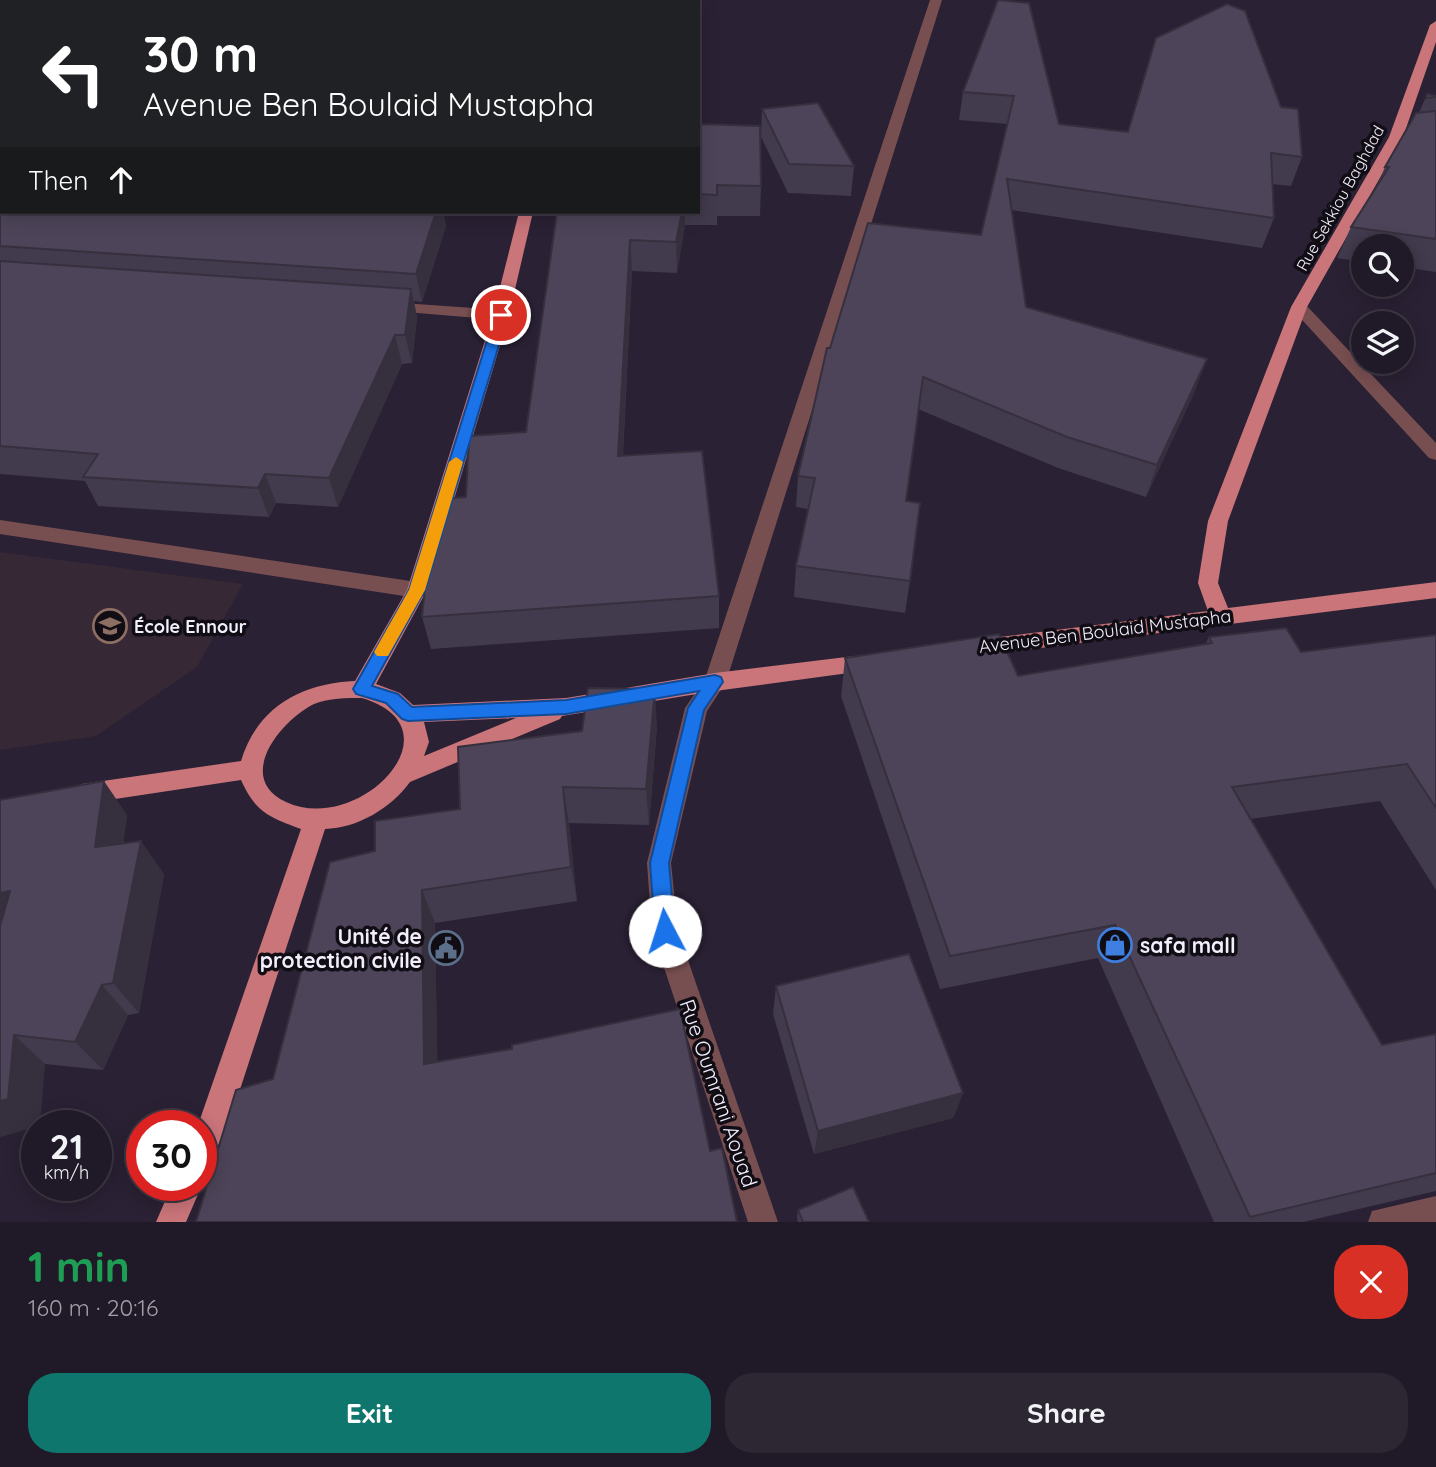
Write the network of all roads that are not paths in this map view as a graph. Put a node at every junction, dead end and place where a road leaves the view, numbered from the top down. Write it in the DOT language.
graph roads {
  1 [pos="936,0"];
  2 [pos="1436,25"];
  3 [pos="526,214"];
  4 [pos="376,306"];
  5 [pos="1299,307"];
  6 [pos="501,315"];
  7 [pos="1436,453"];
  8 [pos="0,527"];
  9 [pos="417,590"];
  10 [pos="1436,590"];
  11 [pos="1221,616"];
  12 [pos="961,650"];
  13 [pos="893,659"];
  14 [pos="715,682"];
  15 [pos="362,689"];
  16 [pos="566,707"];
  17 [pos="408,714"];
  18 [pos="251,769"];
  19 [pos="406,774"];
  20 [pos="53,798"];
  21 [pos="316,821"];
  22 [pos="217,1115"];
  23 [pos="180,1201"];
  24 [pos="1436,1210"];
  25 [pos="171,1222"];
  26 [pos="763,1222"];
  27 [pos="1383,1222"];
  1 -- 14 [label="street, Rue Oumrani Aouad"];
  2 -- 5 [label="main road, Rue Sekkiou Baghdad"];
  3 -- 6 [label="main road"];
  4 -- 6 [label="street"];
  5 -- 7 [label="street"];
  5 -- 11 [label="main road, Rue Sekkiou Baghdad"];
  6 -- 9 [label="main road"];
  8 -- 9 [label="street"];
  9 -- 15 [label="main road"];
  10 -- 11 [label="main road, Avenue Ben Boulaid Mustapha"];
  11 -- 12 [label="main road, Avenue Ben Boulaid Mustapha"];
  13 -- 14 [label="main road"];
  14 -- 16 [label="main road"];
  14 -- 26 [label="street, Rue Oumrani Aouad"];
  15 -- 17 [label="main road"];
  15 -- 18 [label="main road"];
  16 -- 17 [label="main road"];
  16 -- 19 [label="main road"];
  17 -- 19 [label="main road"];
  18 -- 20 [label="main road"];
  18 -- 21 [label="main road"];
  19 -- 21 [label="main road"];
  21 -- 22 [label="main road"];
  23 -- 25 [label="main road"];
  24 -- 27 [label="street"];
}
